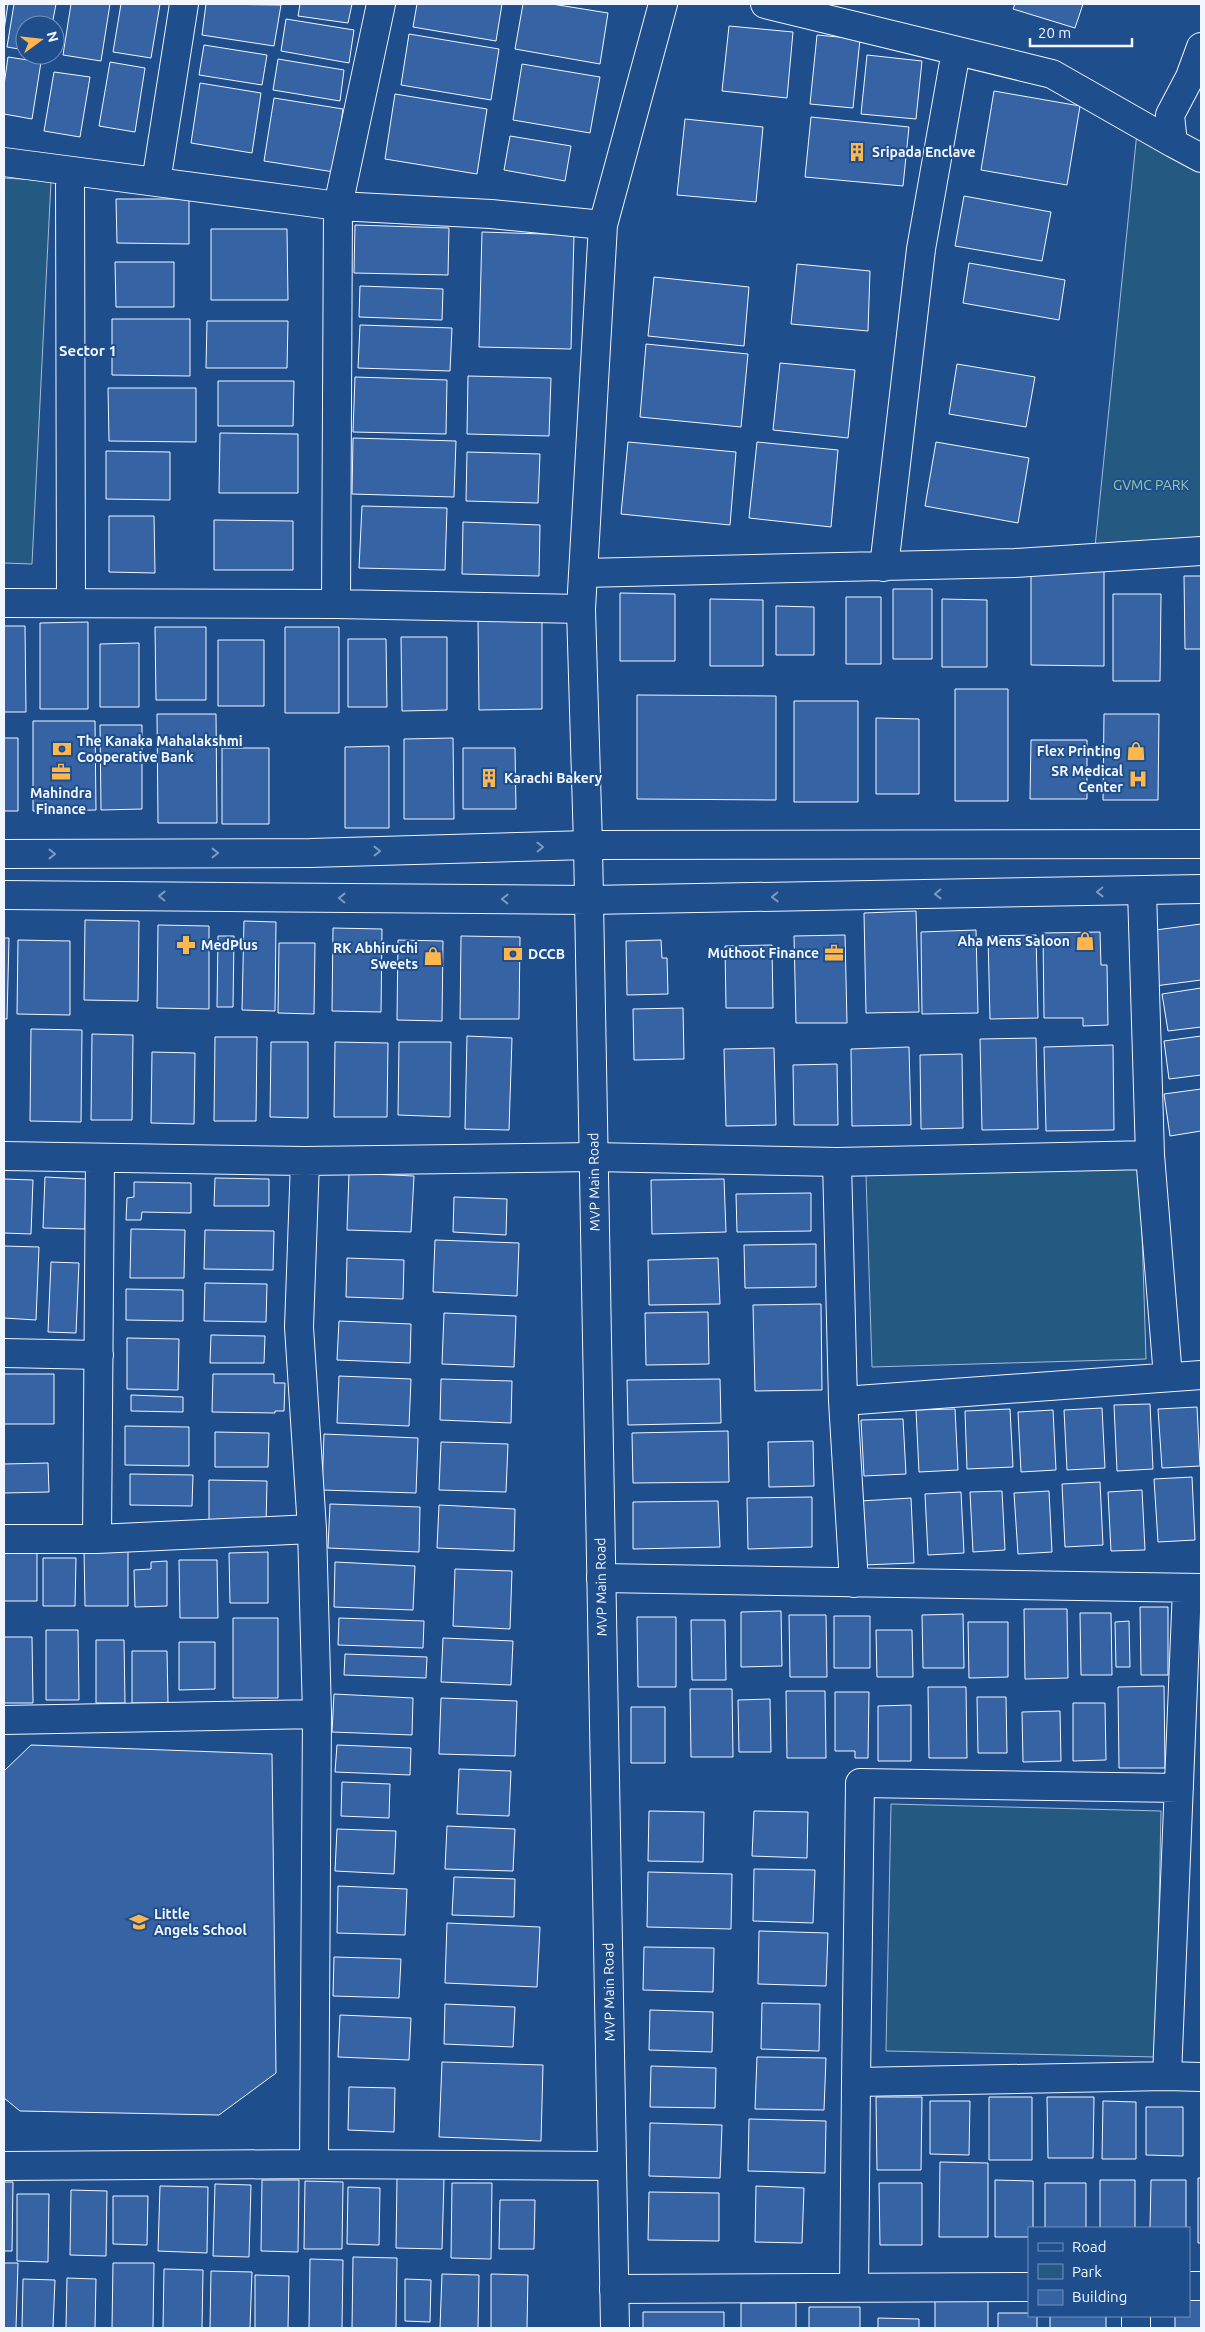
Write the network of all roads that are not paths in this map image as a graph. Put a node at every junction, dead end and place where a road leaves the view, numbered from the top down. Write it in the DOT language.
graph roads {
  1 [pos="184,4"];
  2 [pos="381,4"];
  3 [pos="663,4"];
  4 [pos="765,4"];
  5 [pos="1201,47"];
  6 [pos="956,51"];
  7 [pos="1173,143"];
  8 [pos="1201,158"];
  9 [pos="4,162"];
  10 [pos="70,171"];
  11 [pos="156,182"];
  12 [pos="338,206"];
  13 [pos="604,225"];
  14 [pos="1201,551"];
  15 [pos="884,567"];
  16 [pos="584,573"];
  17 [pos="4,603"];
  18 [pos="71,603"];
  19 [pos="336,604"];
  20 [pos="581,608"];
  21 [pos="1201,844"];
  22 [pos="588,846"];
  23 [pos="4,854"];
  24 [pos="1201,889"];
  25 [pos="1142,891"];
  26 [pos="4,895"];
  27 [pos="588,900"];
  28 [pos="1150,1155"];
  29 [pos="4,1156"];
  30 [pos="594,1157"];
  31 [pos="100,1159"];
  32 [pos="305,1160"];
  33 [pos="837,1162"];
  34 [pos="4,1353"];
  35 [pos="99,1355"];
  36 [pos="1201,1375"];
  37 [pos="1168,1377"];
  38 [pos="843,1401"];
  39 [pos="312,1529"];
  40 [pos="4,1538"];
  41 [pos="97,1539"];
  42 [pos="601,1578"];
  43 [pos="854,1583"];
  44 [pos="1194,1588"];
  45 [pos="317,1714"];
  46 [pos="4,1720"];
  47 [pos="1179,1788"];
  48 [pos="1167,2076"];
  49 [pos="1201,2077"];
  50 [pos="856,2082"];
  51 [pos="314,2164"];
  52 [pos="4,2166"];
  53 [pos="612,2166"];
  54 [pos="1028,2286"];
  55 [pos="854,2288"];
  56 [pos="614,2289"];
  57 [pos="615,2328"];
  1 -- 11 [label="street"];
  2 -- 12 [label="street"];
  3 -- 13 [label="street, MVP Main Road"];
  4 -- 6 [label="street"];
  5 -- 7 [label="street"];
  6 -- 7 [label="street"];
  6 -- 15 [label="street"];
  7 -- 8 [label="street"];
  9 -- 10 [label="street"];
  10 -- 11 [label="street"];
  10 -- 18 [label="street"];
  11 -- 12 [label="street"];
  12 -- 13 [label="street"];
  12 -- 19 [label="street"];
  13 -- 16 [label="street, MVP Main Road"];
  14 -- 15 [label="street"];
  15 -- 16 [label="street"];
  16 -- 20 [label="street, MVP Main Road"];
  17 -- 18 [label="street"];
  18 -- 19 [label="street"];
  19 -- 20 [label="street"];
  20 -- 22 [label="street, MVP Main Road"];
  21 -- 22 [label="street"];
  23 -- 22 [label="street, one-way"];
  22 -- 27 [label="street, MVP Main Road"];
  24 -- 25 [label="street"];
  25 -- 27 [label="street, one-way"];
  25 -- 28 [label="street"];
  27 -- 26 [label="street, one-way"];
  27 -- 30 [label="street, MVP Main Road"];
  28 -- 33 [label="street"];
  28 -- 37 [label="street"];
  29 -- 31 [label="street"];
  30 -- 32 [label="street"];
  30 -- 33 [label="street"];
  30 -- 42 [label="street, MVP Main Road"];
  31 -- 32 [label="street"];
  31 -- 35 [label="street"];
  32 -- 39 [label="street"];
  33 -- 38 [label="street"];
  34 -- 35 [label="street"];
  35 -- 41 [label="street"];
  36 -- 37 [label="street"];
  37 -- 38 [label="street"];
  38 -- 43 [label="street"];
  39 -- 41 [label="street"];
  39 -- 45 [label="street"];
  40 -- 41 [label="street"];
  42 -- 43 [label="street"];
  42 -- 53 [label="street, MVP Main Road"];
  43 -- 44 [label="street"];
  44 -- 47 [label="street"];
  45 -- 46 [label="street"];
  45 -- 51 [label="street"];
  47 -- 48 [label="street"];
  47 -- 50 [label="street"];
  48 -- 49 [label="street"];
  48 -- 50 [label="street"];
  50 -- 55 [label="street"];
  51 -- 52 [label="street"];
  51 -- 53 [label="street"];
  53 -- 56 [label="street, MVP Main Road"];
  54 -- 55 [label="street"];
  55 -- 56 [label="street"];
  56 -- 57 [label="street, MVP Main Road"];
}
